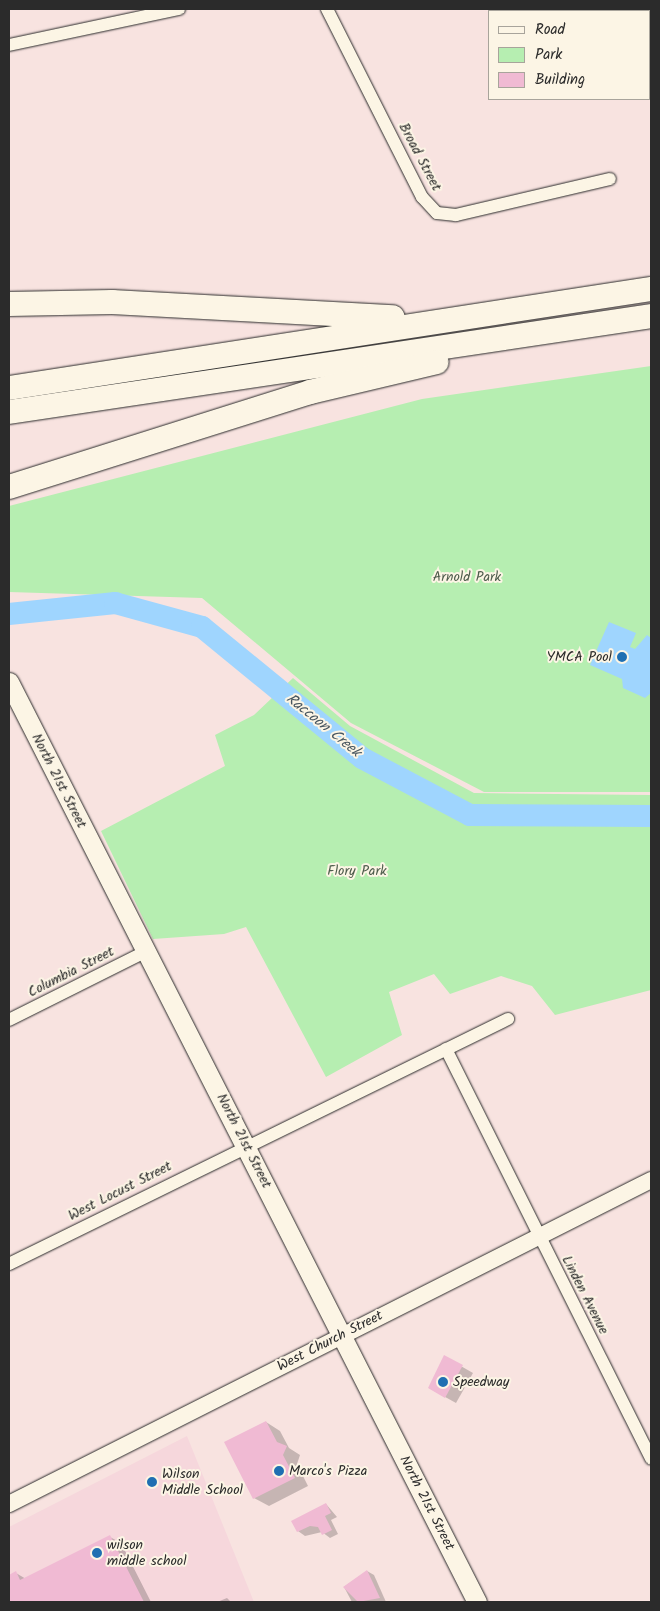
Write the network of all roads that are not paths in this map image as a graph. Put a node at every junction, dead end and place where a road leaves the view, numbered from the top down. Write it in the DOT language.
graph roads {
  1 [pos="179,9"];
  2 [pos="327,9"];
  3 [pos="9,45"];
  4 [pos="610,179"];
  5 [pos="651,289"];
  6 [pos="9,304"];
  7 [pos="484,314"];
  8 [pos="651,316"];
  9 [pos="524,336"];
  10 [pos="9,388"];
  11 [pos="9,412"];
  12 [pos="9,487"];
  13 [pos="11,692"];
  14 [pos="147,951"];
  15 [pos="508,1018"];
  16 [pos="9,1020"];
  17 [pos="446,1049"];
  18 [pos="246,1145"];
  19 [pos="651,1180"];
  20 [pos="539,1236"];
  21 [pos="9,1264"];
  22 [pos="343,1334"];
  23 [pos="651,1458"];
  24 [pos="9,1504"];
  25 [pos="477,1602"];
  1 -- 3 [label="street"];
  2 -- 4 [label="street, Broad Street"];
  5 -- 7 [label="highway"];
  6 -- 7 [label="highway"];
  7 -- 10 [label="highway"];
  8 -- 9 [label="highway"];
  9 -- 11 [label="highway"];
  9 -- 12 [label="highway"];
  13 -- 14 [label="main road, North 21st Street"];
  14 -- 16 [label="street, Columbia Street"];
  14 -- 18 [label="main road, North 21st Street"];
  15 -- 17 [label="street, West Locust Street"];
  17 -- 18 [label="street, West Locust Street"];
  17 -- 20 [label="street, Linden Avenue"];
  18 -- 21 [label="street, West Locust Street"];
  18 -- 22 [label="main road, North 21st Street"];
  19 -- 20 [label="street, West Church Street"];
  20 -- 22 [label="street, West Church Street"];
  20 -- 23 [label="street, Linden Avenue"];
  22 -- 24 [label="street, West Church Street"];
  22 -- 25 [label="main road, North 21st Street"];
}
